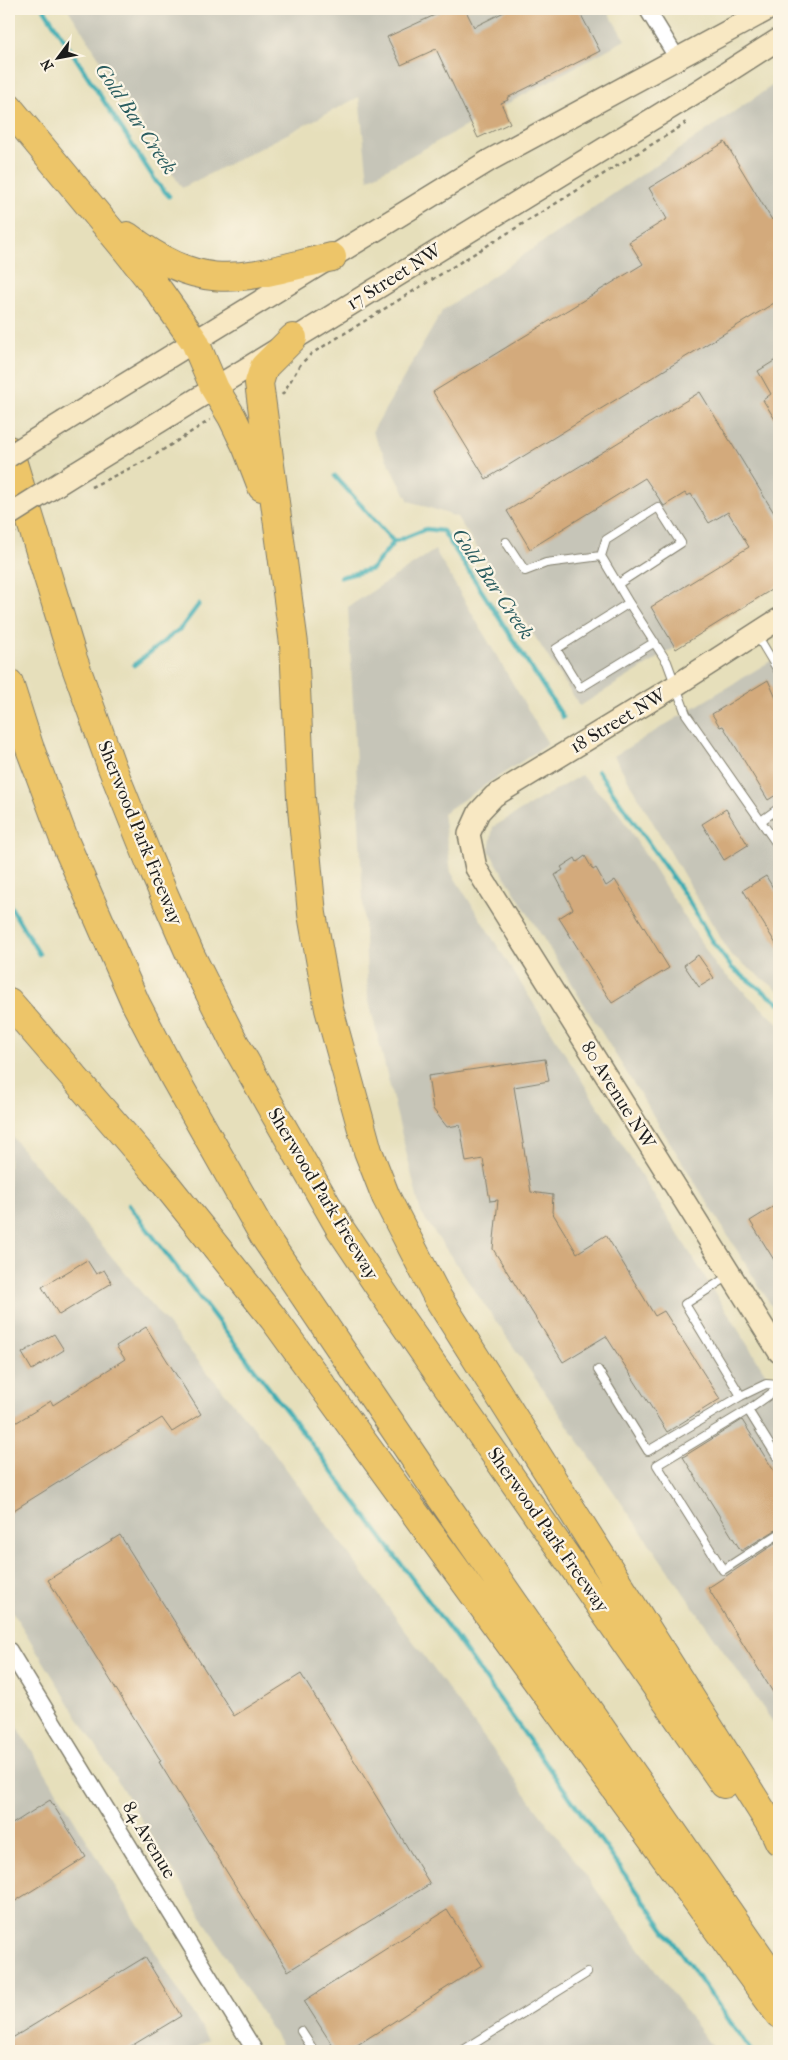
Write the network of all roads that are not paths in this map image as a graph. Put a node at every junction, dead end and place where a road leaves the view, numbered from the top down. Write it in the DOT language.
graph roads {
  1 [pos="647,9"];
  2 [pos="769,9"];
  3 [pos="779,39"];
  4 [pos="677,58"];
  5 [pos="9,108"];
  6 [pos="67,177"];
  7 [pos="332,257"];
  8 [pos="294,338"];
  9 [pos="195,342"];
  10 [pos="221,399"];
  11 [pos="9,450"];
  12 [pos="9,456"];
  13 [pos="9,515"];
  14 [pos="279,541"];
  15 [pos="506,542"];
  16 [pos="601,556"];
  17 [pos="618,584"];
  18 [pos="629,603"];
  19 [pos="779,619"];
  20 [pos="756,634"];
  21 [pos="655,642"];
  22 [pos="779,672"];
  23 [pos="9,683"];
  24 [pos="675,686"];
  25 [pos="779,808"];
  26 [pos="761,821"];
  27 [pos="468,834"];
  28 [pos="779,847"];
  29 [pos="9,1002"];
  30 [pos="731,1275"];
  31 [pos="779,1352"];
  32 [pos="598,1370"];
  33 [pos="779,1387"];
  34 [pos="741,1396"];
  35 [pos="748,1410"];
  36 [pos="779,1460"];
  37 [pos="779,1534"];
  38 [pos="9,1650"];
  39 [pos="779,1841"];
  40 [pos="779,1863"];
  41 [pos="587,1973"];
  42 [pos="779,1985"];
  43 [pos="779,2014"];
  44 [pos="302,2031"];
  45 [pos="253,2051"];
  46 [pos="314,2051"];
  47 [pos="462,2051"];
  1 -- 4 [label="street"];
  2 -- 4 [label="main road"];
  3 -- 8 [label="main road, 17 Street NW"];
  4 -- 7 [label="main road"];
  5 -- 6 [label="highway"];
  6 -- 7 [label="highway"];
  6 -- 9 [label="highway"];
  7 -- 9 [label="main road"];
  8 -- 10 [label="main road, 17 Street NW"];
  8 -- 14 [label="highway"];
  9 -- 10 [label="highway"];
  9 -- 12 [label="main road, bridge"];
  10 -- 13 [label="main road, 17 Street NW, bridge"];
  10 -- 14 [label="highway"];
  11 -- 40 [label="highway, Sherwood Park Freeway"];
  14 -- 39 [label="highway"];
  15 -- 16 [label="lane"];
  16 -- 17 [label="lane"];
  16 -- 17 [label="lane"];
  17 -- 18 [label="lane"];
  18 -- 21 [label="lane"];
  18 -- 21 [label="lane"];
  19 -- 20 [label="main road, 18 Street NW"];
  20 -- 22 [label="lane"];
  20 -- 24 [label="main road, 18 Street NW"];
  21 -- 24 [label="lane"];
  23 -- 42 [label="highway"];
  24 -- 26 [label="lane"];
  24 -- 27 [label="main road, 18 Street NW"];
  25 -- 26 [label="lane"];
  26 -- 28 [label="lane"];
  27 -- 30 [label="main road, 80 Avenue NW"];
  29 -- 43 [label="highway"];
  30 -- 31 [label="main road, 80 Avenue NW"];
  30 -- 34 [label="lane"];
  32 -- 34 [label="lane"];
  33 -- 34 [label="lane"];
  33 -- 35 [label="lane"];
  35 -- 36 [label="lane"];
  35 -- 37 [label="lane"];
  38 -- 45 [label="street, 84 Avenue"];
  41 -- 47 [label="lane"];
  44 -- 46 [label="lane"];
}
